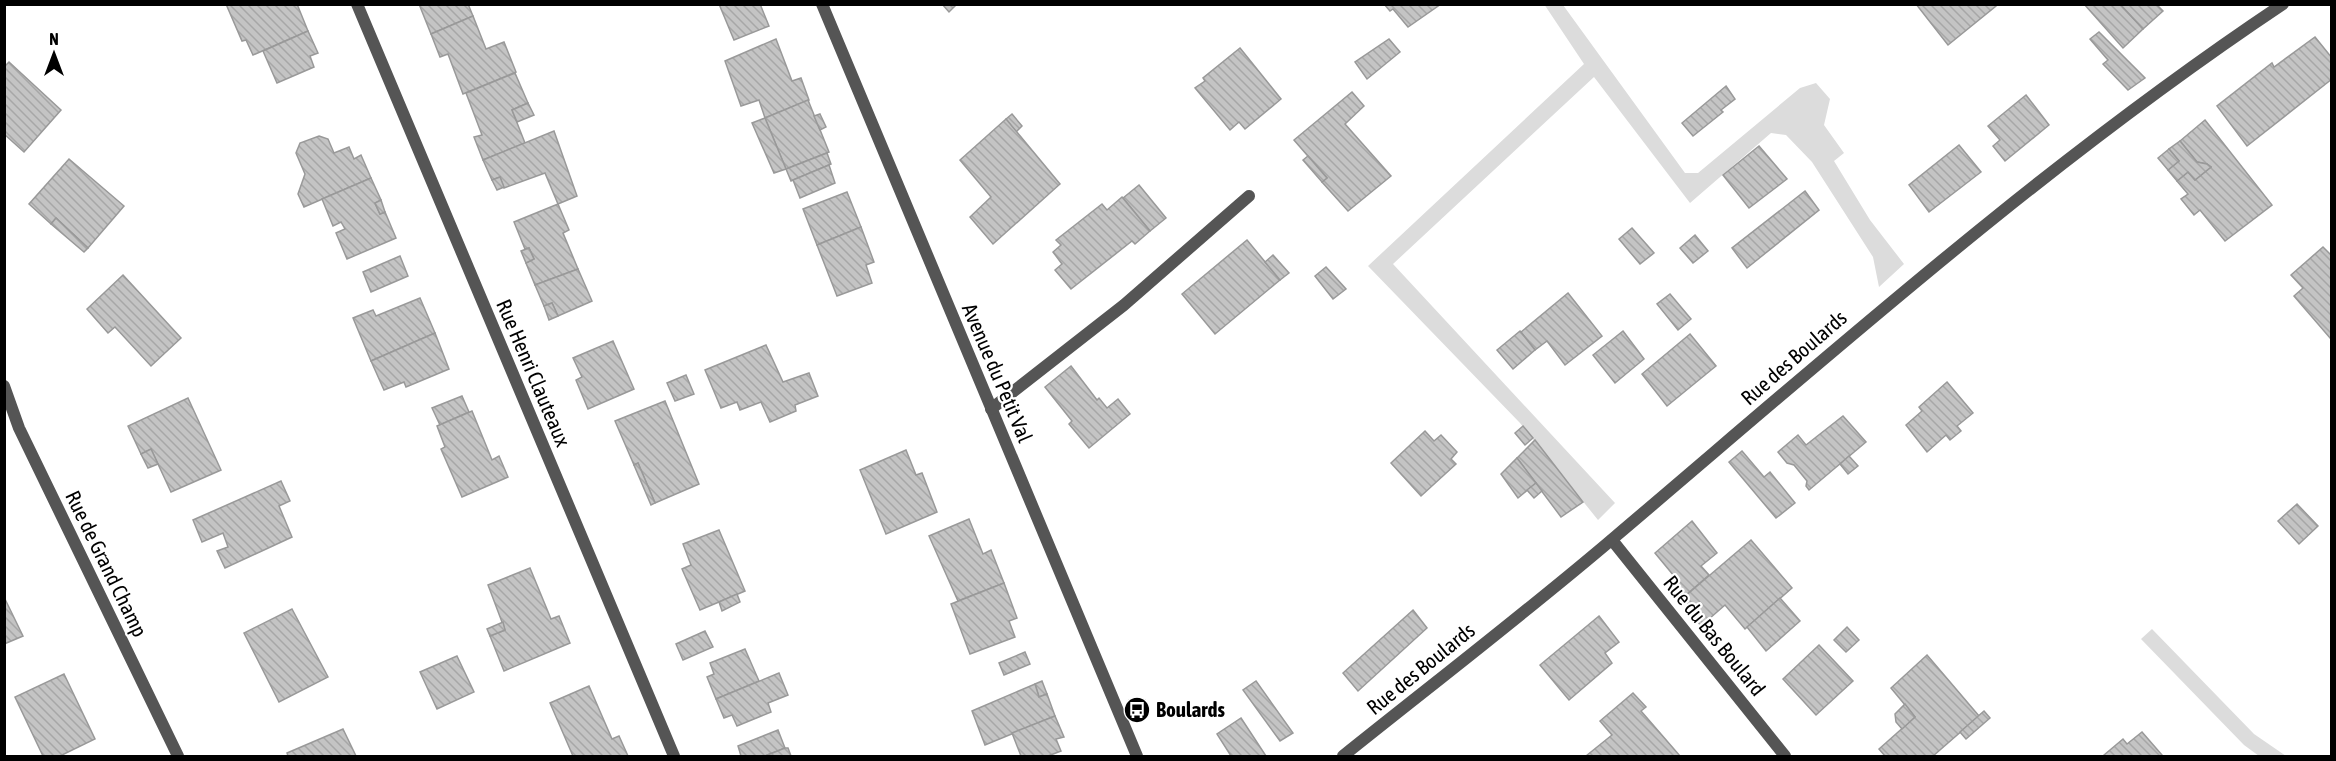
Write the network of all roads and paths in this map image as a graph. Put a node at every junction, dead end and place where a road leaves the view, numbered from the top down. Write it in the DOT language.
graph roads {
  1 [pos="357,4"];
  2 [pos="822,4"];
  3 [pos="2283,4"];
  4 [pos="1249,196"];
  5 [pos="4,386"];
  6 [pos="991,409"];
  7 [pos="1612,540"];
  8 [pos="178,756"];
  9 [pos="674,756"];
  10 [pos="1137,756"];
  11 [pos="1343,756"];
  12 [pos="1785,756"];
  1 -- 9 [label="street, Rue Henri Clauteaux"];
  2 -- 6 [label="street, Avenue du Petit Val"];
  3 -- 7 [label="street, Rue des Boulards"];
  4 -- 6 [label="street"];
  5 -- 8 [label="street, Rue de Grand Champ"];
  6 -- 10 [label="street, Avenue du Petit Val"];
  7 -- 11 [label="street, Rue des Boulards"];
  7 -- 12 [label="street, Rue du Bas Boulard"];
}
